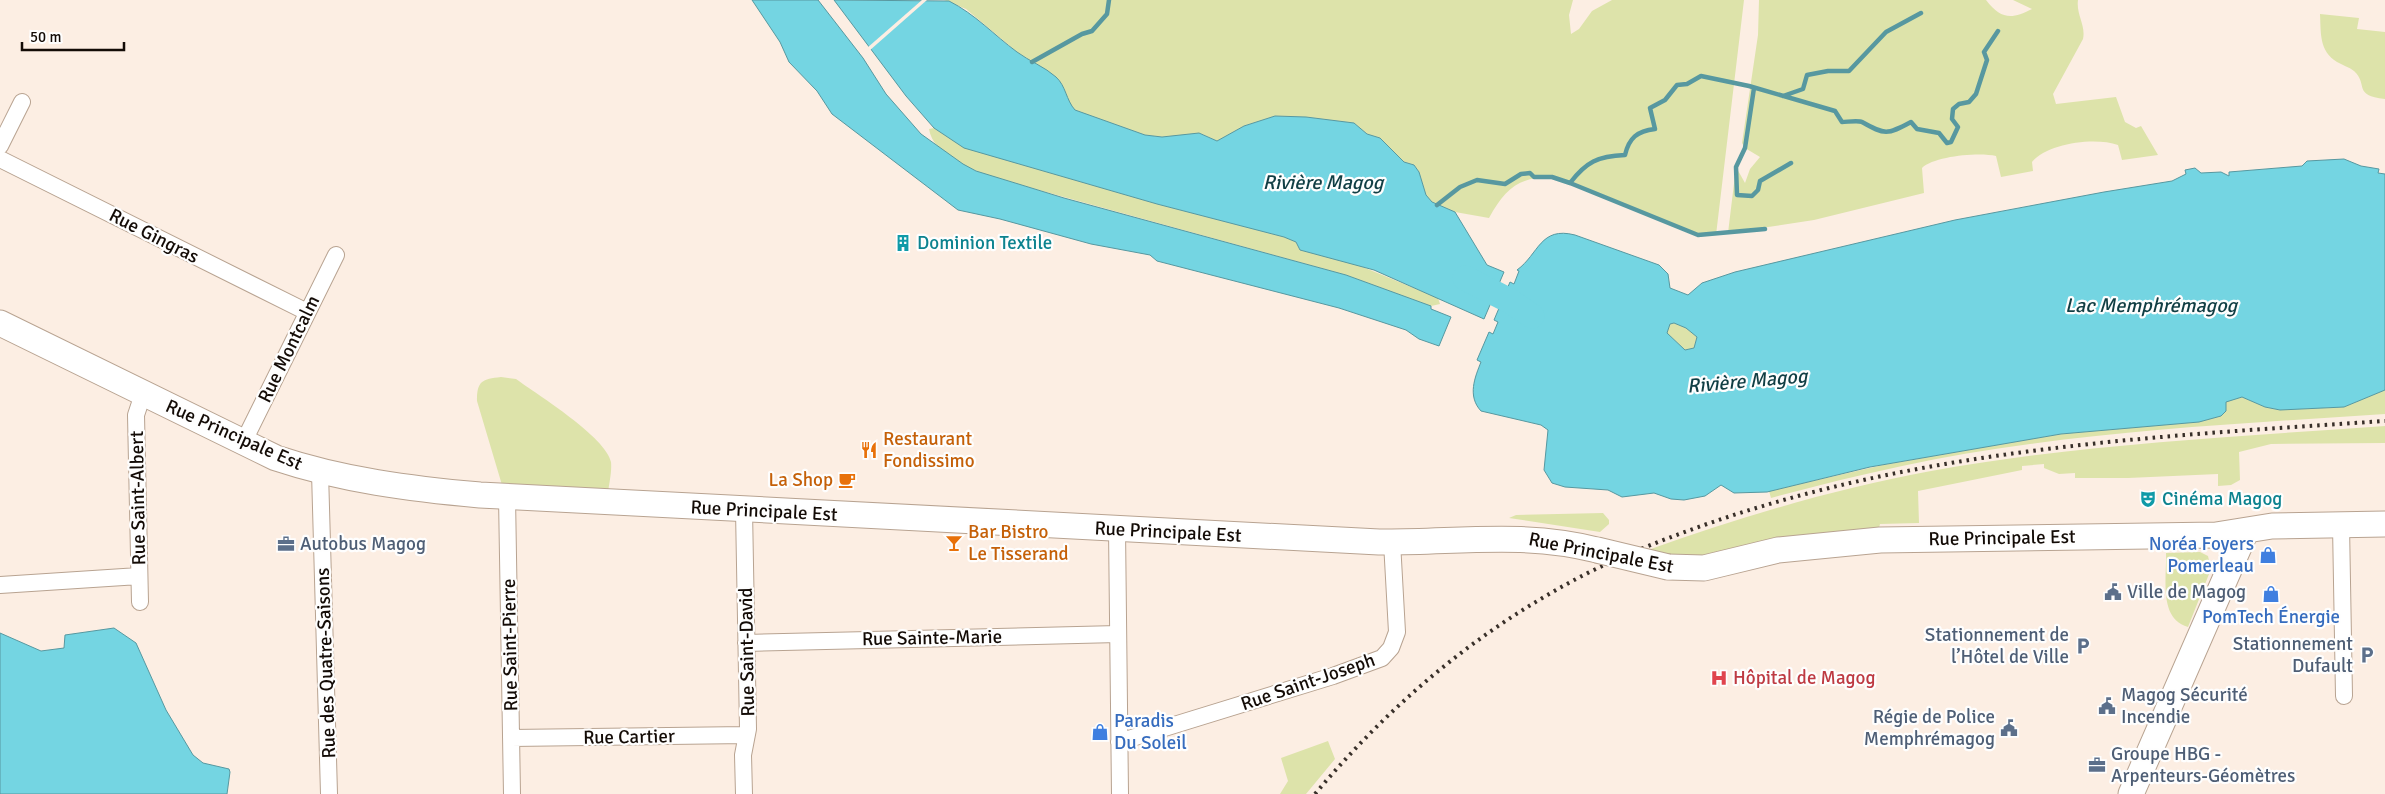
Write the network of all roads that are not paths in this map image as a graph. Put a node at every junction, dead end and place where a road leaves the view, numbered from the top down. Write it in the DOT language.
graph roads {
  1 [pos="22,102"];
  2 [pos="0,146"];
  3 [pos="0,158"];
  4 [pos="336,256"];
  5 [pos="307,312"];
  6 [pos="0,324"];
  7 [pos="143,394"];
  8 [pos="243,443"];
  9 [pos="320,472"];
  10 [pos="507,497"];
  11 [pos="744,510"];
  12 [pos="2385,524"];
  13 [pos="2341,525"];
  14 [pos="1117,529"];
  15 [pos="2246,531"];
  16 [pos="1392,542"];
  17 [pos="140,576"];
  18 [pos="0,585"];
  19 [pos="140,602"];
  20 [pos="1118,634"];
  21 [pos="746,642"];
  22 [pos="2344,696"];
  23 [pos="748,735"];
  24 [pos="511,738"];
  25 [pos="1119,742"];
  26 [pos="329,794"];
  27 [pos="512,794"];
  28 [pos="744,794"];
  29 [pos="1120,794"];
  30 [pos="2131,794"];
  1 -- 2 [label="street"];
  3 -- 5 [label="street, Rue Gingras"];
  4 -- 5 [label="street, Rue Montcalm"];
  5 -- 8 [label="street, Rue Montcalm"];
  6 -- 7 [label="main road, Rue Principale Est"];
  7 -- 8 [label="main road, Rue Principale Est"];
  7 -- 17 [label="street, Rue Saint-Albert"];
  8 -- 9 [label="main road, Rue Principale Est"];
  9 -- 10 [label="main road, Rue Principale Est"];
  9 -- 26 [label="street, Rue des Quatre-Saisons"];
  10 -- 11 [label="main road, Rue Principale Est"];
  10 -- 24 [label="street, Rue Saint-Pierre"];
  11 -- 14 [label="main road, Rue Principale Est"];
  11 -- 21 [label="street, Rue Saint-David"];
  12 -- 13 [label="main road, Rue Principale Est"];
  13 -- 15 [label="main road, Rue Principale Est"];
  13 -- 22 [label="street"];
  14 -- 16 [label="main road, Rue Principale Est"];
  14 -- 20 [label="street"];
  15 -- 16 [label="main road, Rue Principale Est, bridge"];
  15 -- 30 [label="main road"];
  16 -- 25 [label="street, Rue Saint-Joseph"];
  17 -- 18 [label="street"];
  17 -- 19 [label="street, Rue Saint-Albert"];
  20 -- 21 [label="street, Rue Sainte-Marie"];
  20 -- 25 [label="street"];
  21 -- 23 [label="street, Rue Saint-David"];
  23 -- 24 [label="street, Rue Cartier"];
  23 -- 28 [label="street, Rue Saint-David"];
  24 -- 27 [label="street, Rue Saint-Pierre"];
  25 -- 29 [label="street"];
}
